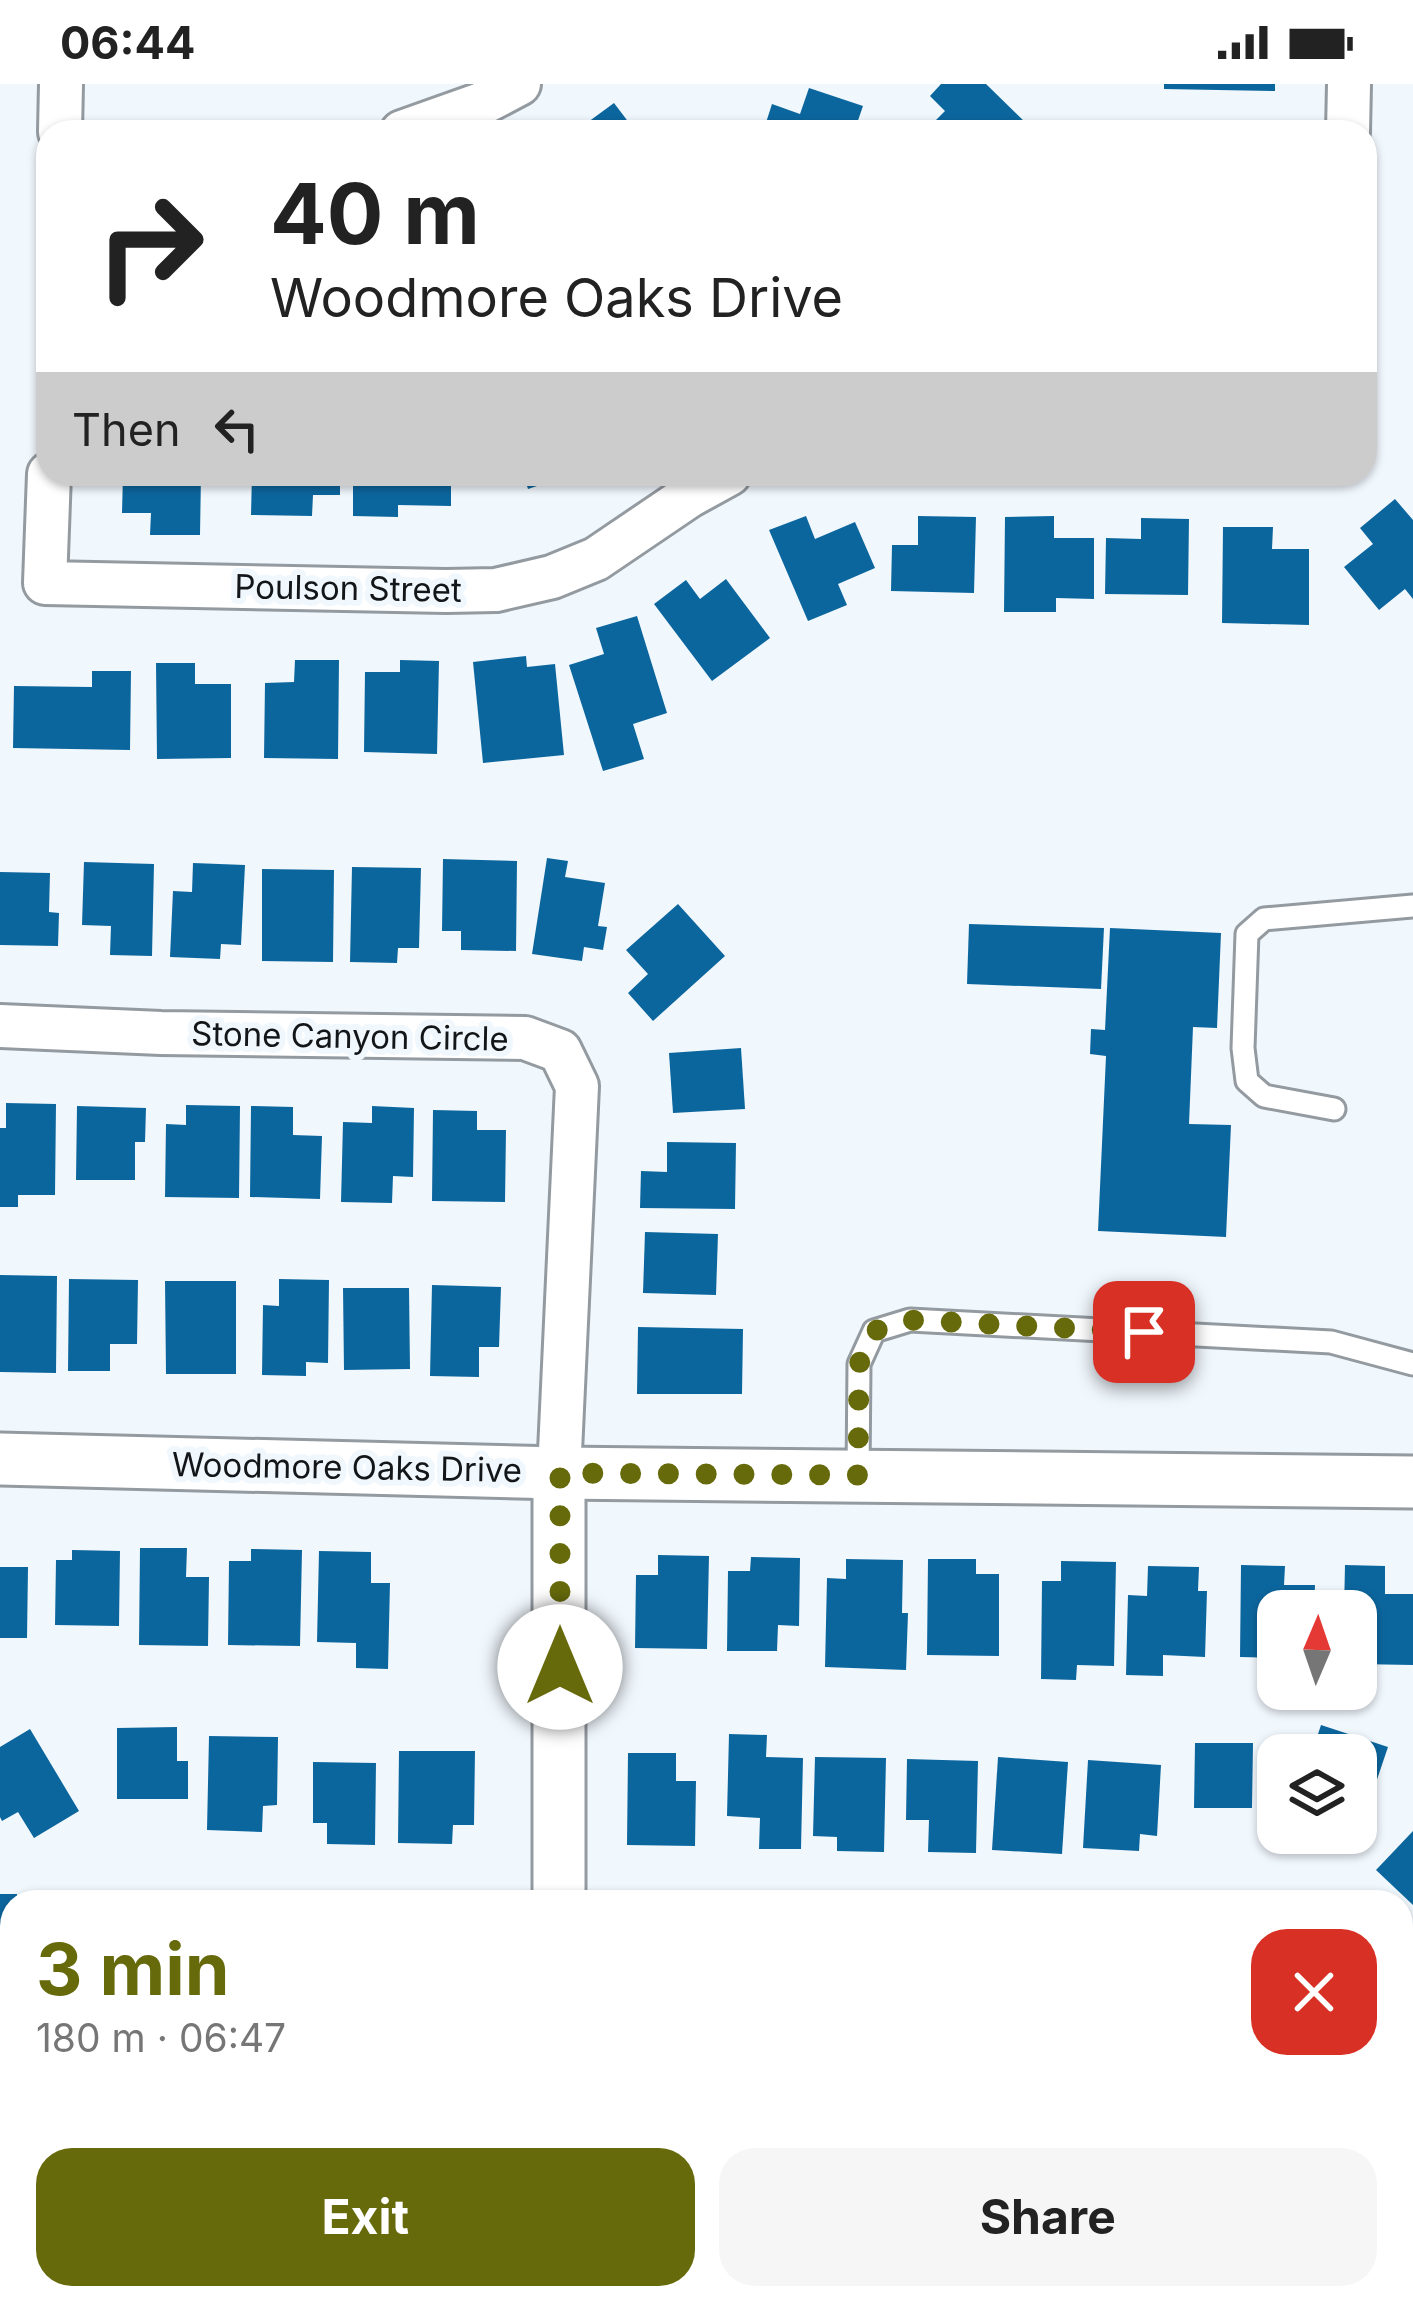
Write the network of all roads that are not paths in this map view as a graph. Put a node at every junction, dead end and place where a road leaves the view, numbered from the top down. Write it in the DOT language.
graph roads {
  1 [pos="61,84"];
  2 [pos="519,84"];
  3 [pos="1348,84"];
  4 [pos="60,120"];
  5 [pos="436,120"];
  6 [pos="1348,120"];
  7 [pos="49,486"];
  8 [pos="707,486"];
  9 [pos="1413,906"];
  10 [pos="0,1026"];
  11 [pos="1334,1109"];
  12 [pos="1413,1364"];
  13 [pos="0,1459"];
  14 [pos="560,1473"];
  15 [pos="858,1475"];
  16 [pos="1413,1482"];
  17 [pos="559,1890"];
  1 -- 4 [label="street"];
  2 -- 5 [label="street"];
  3 -- 6 [label="street"];
  7 -- 8 [label="street, Poulson Street"];
  9 -- 11 [label="lane"];
  10 -- 14 [label="street, Stone Canyon Circle"];
  12 -- 15 [label="lane"];
  13 -- 14 [label="street, Woodmore Oaks Drive"];
  14 -- 15 [label="street, Woodmore Oaks Drive"];
  14 -- 17 [label="street"];
  15 -- 16 [label="street, Woodmore Oaks Drive"];
}
